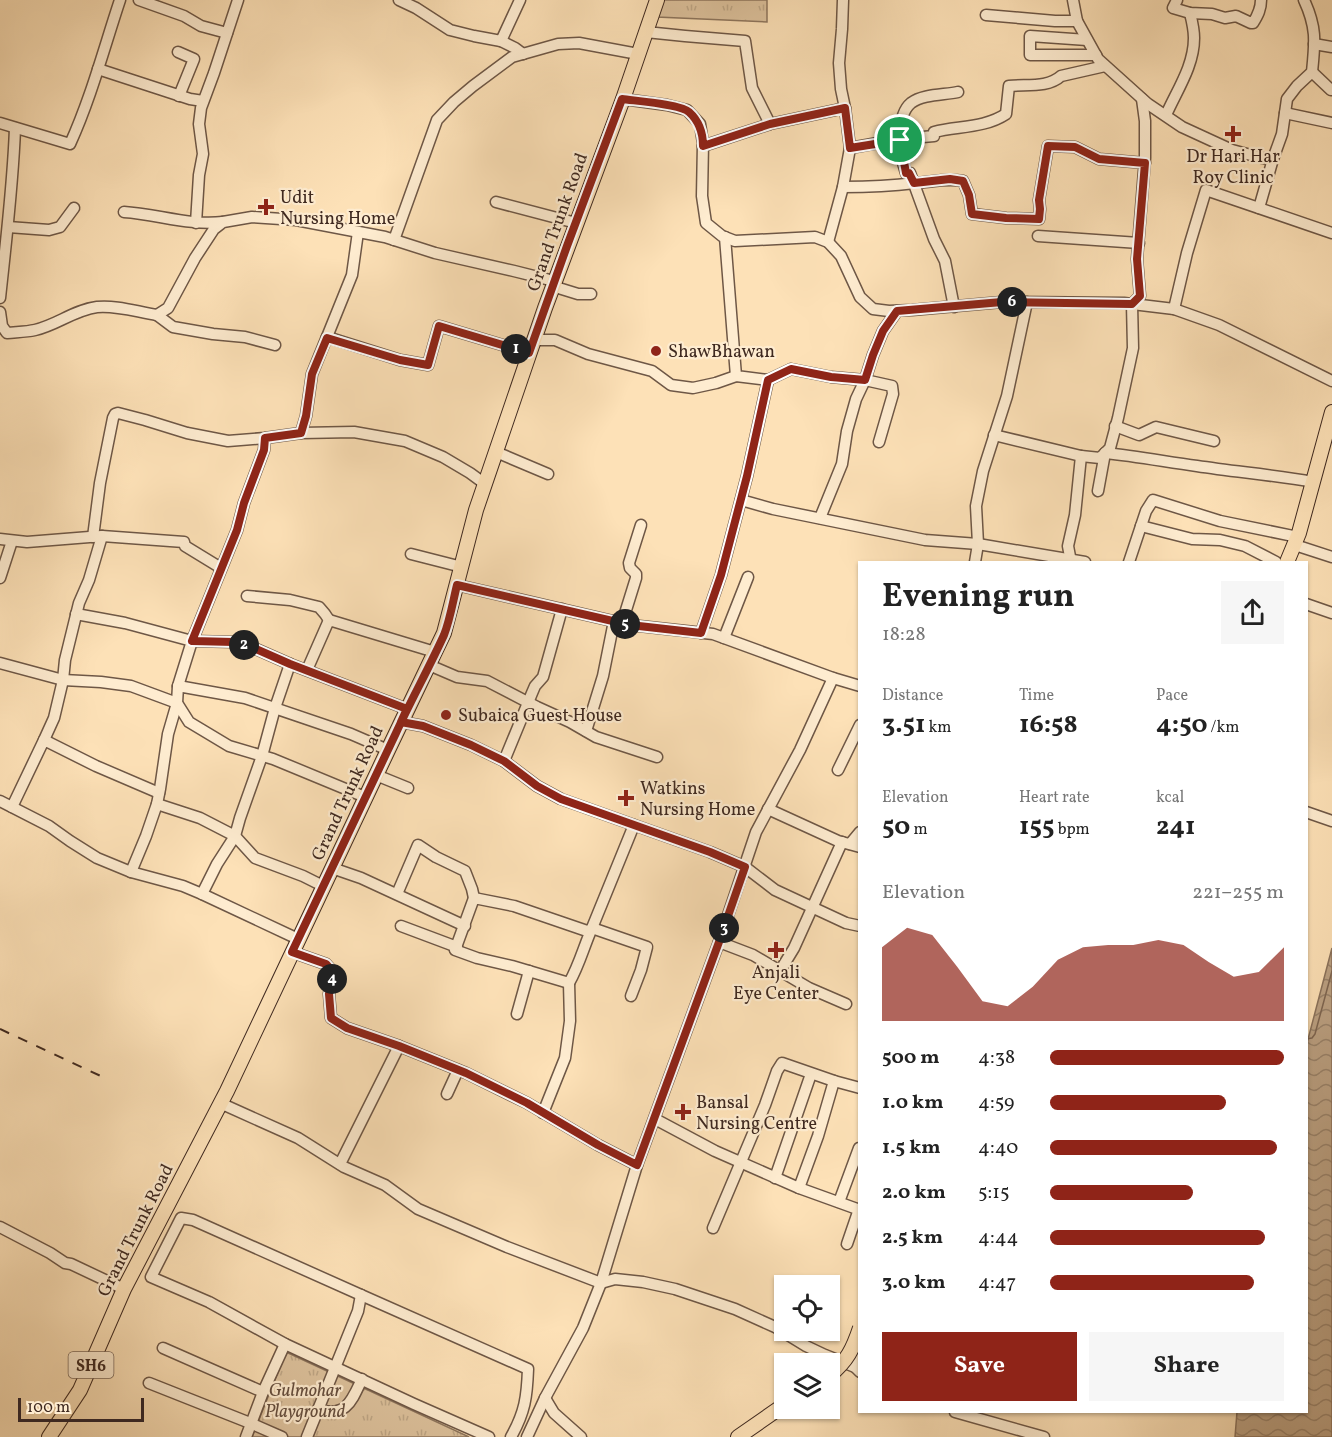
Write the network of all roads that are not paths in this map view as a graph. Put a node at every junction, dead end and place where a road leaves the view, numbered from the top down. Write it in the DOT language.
graph roads {
  1 [pos="120,0"];
  2 [pos="139,0"];
  3 [pos="238,0"];
  4 [pos="399,0"];
  5 [pos="520,0"];
  6 [pos="657,0"];
  7 [pos="843,0"];
  8 [pos="1073,0"];
  9 [pos="1177,0"];
  10 [pos="1261,0"];
  11 [pos="1304,0"];
  12 [pos="1190,14"];
  13 [pos="986,15"];
  14 [pos="1077,21"];
  15 [pos="646,32"];
  16 [pos="227,33"];
  17 [pos="1087,40"];
  18 [pos="501,41"];
  19 [pos="1314,44"];
  20 [pos="1332,47"];
  21 [pos="177,52"];
  22 [pos="523,54"];
  23 [pos="638,54"];
  24 [pos="1096,55"];
  25 [pos="1105,66"];
  26 [pos="98,69"];
  27 [pos="1312,72"];
  28 [pos="1331,90"];
  29 [pos="958,92"];
  30 [pos="179,96"];
  31 [pos="622,99"];
  32 [pos="1142,99"];
  33 [pos="203,101"];
  34 [pos="845,108"];
  35 [pos="1285,113"];
  36 [pos="1166,115"];
  37 [pos="0,123"];
  38 [pos="1332,123"];
  39 [pos="770,124"];
  40 [pos="15,128"];
  41 [pos="900,140"];
  42 [pos="703,146"];
  43 [pos="850,148"];
  44 [pos="1273,159"];
  45 [pos="1145,163"];
  46 [pos="914,183"];
  47 [pos="843,187"];
  48 [pos="496,202"];
  49 [pos="74,208"];
  50 [pos="1258,208"];
  51 [pos="124,212"];
  52 [pos="223,222"];
  53 [pos="196,223"];
  54 [pos="576,223"];
  55 [pos="8,227"];
  56 [pos="358,232"];
  57 [pos="1332,232"];
  58 [pos="1038,236"];
  59 [pos="725,237"];
  60 [pos="394,240"];
  61 [pos="828,242"];
  62 [pos="1138,243"];
  63 [pos="553,284"];
  64 [pos="591,294"];
  65 [pos="0,298"];
  66 [pos="1027,302"];
  67 [pos="1132,304"];
  68 [pos="954,307"];
  69 [pos="1174,309"];
  70 [pos="897,311"];
  71 [pos="0,312"];
  72 [pos="157,315"];
  73 [pos="327,338"];
  74 [pos="274,345"];
  75 [pos="532,347"];
  76 [pos="736,376"];
  77 [pos="768,380"];
  78 [pos="865,380"];
  79 [pos="1332,381"];
  80 [pos="1332,412"];
  81 [pos="1115,426"];
  82 [pos="301,433"];
  83 [pos="994,435"];
  84 [pos="265,438"];
  85 [pos="1214,441"];
  86 [pos="879,442"];
  87 [pos="496,452"];
  88 [pos="1105,453"];
  89 [pos="1081,456"];
  90 [pos="548,474"];
  91 [pos="1313,482"];
  92 [pos="485,484"];
  93 [pos="1098,491"];
  94 [pos="741,500"];
  95 [pos="820,518"];
  96 [pos="641,525"];
  97 [pos="1141,526"];
  98 [pos="98,536"];
  99 [pos="0,539"];
  100 [pos="12,541"];
  101 [pos="1296,541"];
  102 [pos="978,544"];
  103 [pos="411,554"];
  104 [pos="1332,558"];
  105 [pos="975,561"];
  106 [pos="1066,561"];
  107 [pos="1071,561"];
  108 [pos="1129,561"];
  109 [pos="1274,561"];
  110 [pos="1287,561"];
  111 [pos="462,567"];
  112 [pos="221,568"];
  113 [pos="748,577"];
  114 [pos="0,578"];
  115 [pos="457,585"];
  116 [pos="247,596"];
  117 [pos="1308,605"];
  118 [pos="562,609"];
  119 [pos="1332,613"];
  120 [pos="76,614"];
  121 [pos="329,620"];
  122 [pos="618,622"];
  123 [pos="701,633"];
  124 [pos="724,638"];
  125 [pos="192,641"];
  126 [pos="432,659"];
  127 [pos="0,663"];
  128 [pos="290,664"];
  129 [pos="307,670"];
  130 [pos="834,678"];
  131 [pos="63,680"];
  132 [pos="858,685"];
  133 [pos="178,686"];
  134 [pos="527,702"];
  135 [pos="177,703"];
  136 [pos="275,708"];
  137 [pos="407,709"];
  138 [pos="401,722"];
  139 [pos="858,729"];
  140 [pos="586,731"];
  141 [pos="44,740"];
  142 [pos="388,750"];
  143 [pos="262,756"];
  144 [pos="657,757"];
  145 [pos="504,761"];
  146 [pos="838,770"];
  147 [pos="376,775"];
  148 [pos="408,788"];
  149 [pos="365,797"];
  150 [pos="158,798"];
  151 [pos="0,801"];
  152 [pos="12,807"];
  153 [pos="768,809"];
  154 [pos="1308,813"];
  155 [pos="1332,821"];
  156 [pos="634,825"];
  157 [pos="235,836"];
  158 [pos="851,844"];
  159 [pos="745,867"];
  160 [pos="332,868"];
  161 [pos="131,872"];
  162 [pos="323,886"];
  163 [pos="202,894"];
  164 [pos="397,894"];
  165 [pos="474,898"];
  166 [pos="812,907"];
  167 [pos="401,926"];
  168 [pos="465,926"];
  169 [pos="858,926"];
  170 [pos="591,930"];
  171 [pos="719,942"];
  172 [pos="295,946"];
  173 [pos="457,947"];
  174 [pos="529,971"];
  175 [pos="780,971"];
  176 [pos="569,983"];
  177 [pos="631,996"];
  178 [pos="846,1004"];
  179 [pos="517,1014"];
  180 [pos="399,1046"];
  181 [pos="458,1070"];
  182 [pos="811,1074"];
  183 [pos="834,1081"];
  184 [pos="858,1087"];
  185 [pos="447,1094"];
  186 [pos="220,1103"];
  187 [pos="543,1113"];
  188 [pos="655,1119"];
  189 [pos="858,1151"];
  190 [pos="741,1163"];
  191 [pos="340,1164"];
  192 [pos="637,1165"];
  193 [pos="775,1178"];
  194 [pos="799,1188"];
  195 [pos="839,1202"];
  196 [pos="858,1210"];
  197 [pos="858,1213"];
  198 [pos="0,1227"];
  199 [pos="713,1227"];
  200 [pos="847,1244"];
  201 [pos="601,1283"];
  202 [pos="124,1289"];
  203 [pos="361,1295"];
  204 [pos="858,1333"];
  205 [pos="285,1344"];
  206 [pos="163,1348"];
  207 [pos="840,1365"];
  208 [pos="336,1367"];
  209 [pos="857,1370"];
  210 [pos="362,1379"];
  211 [pos="148,1383"];
  212 [pos="263,1392"];
  213 [pos="545,1398"];
  214 [pos="318,1409"];
  215 [pos="774,1413"];
  216 [pos="959,1413"];
  217 [pos="250,1423"];
  218 [pos="49,1437"];
  219 [pos="246,1437"];
  220 [pos="282,1437"];
  221 [pos="307,1437"];
  222 [pos="489,1437"];
  223 [pos="511,1437"];
  224 [pos="527,1437"];
  225 [pos="581,1437"];
  226 [pos="738,1437"];
  227 [pos="1044,1437"];
  1 -- 26 [label="street"];
  2 -- 16 [label="street"];
  3 -- 16 [label="street"];
  4 -- 18 [label="street"];
  5 -- 18 [label="street"];
  6 -- 15 [label="main road, Grand Trunk Road / SH6"];
  7 -- 34 [label="street"];
  8 -- 14 [label="street"];
  9 -- 12 [label="street"];
  10 -- 12 [label="street"];
  11 -- 19 [label="street"];
  12 -- 36 [label="street"];
  13 -- 14 [label="street"];
  14 -- 17 [label="street"];
  15 -- 23 [label="main road, Grand Trunk Road / SH6"];
  15 -- 39 [label="street"];
  16 -- 33 [label="street"];
  17 -- 24 [label="street"];
  17 -- 24 [label="street"];
  18 -- 22 [label="street"];
  19 -- 20 [label="street"];
  19 -- 27 [label="street"];
  21 -- 30 [label="street"];
  22 -- 23 [label="street"];
  22 -- 60 [label="street"];
  23 -- 31 [label="main road, Grand Trunk Road / SH6"];
  24 -- 25 [label="street"];
  25 -- 32 [label="street"];
  25 -- 41 [label="street"];
  26 -- 30 [label="street"];
  26 -- 40 [label="street"];
  27 -- 28 [label="street"];
  27 -- 35 [label="street"];
  29 -- 41 [label="street"];
  30 -- 33 [label="street"];
  31 -- 42 [label="street"];
  31 -- 54 [label="main road, Grand Trunk Road / SH6"];
  32 -- 36 [label="street"];
  32 -- 45 [label="street"];
  33 -- 53 [label="street"];
  34 -- 39 [label="street"];
  34 -- 43 [label="street"];
  35 -- 38 [label="street"];
  35 -- 44 [label="street"];
  36 -- 44 [label="street"];
  37 -- 40 [label="street"];
  39 -- 42 [label="street"];
  40 -- 55 [label="street"];
  41 -- 43 [label="street"];
  41 -- 46 [label="street"];
  42 -- 59 [label="street"];
  43 -- 47 [label="street"];
  44 -- 50 [label="street"];
  45 -- 46 [label="street"];
  45 -- 62 [label="street"];
  46 -- 47 [label="street"];
  46 -- 68 [label="street"];
  47 -- 61 [label="street"];
  48 -- 54 [label="street"];
  49 -- 55 [label="street"];
  50 -- 57 [label="street"];
  50 -- 69 [label="street"];
  51 -- 53 [label="street"];
  52 -- 53 [label="street"];
  52 -- 56 [label="street"];
  52 -- 72 [label="street"];
  54 -- 63 [label="main road, Grand Trunk Road / SH6"];
  55 -- 65 [label="street"];
  56 -- 60 [label="street"];
  56 -- 73 [label="street"];
  58 -- 62 [label="street"];
  59 -- 61 [label="street"];
  59 -- 76 [label="street"];
  60 -- 63 [label="street"];
  61 -- 70 [label="street"];
  62 -- 67 [label="street"];
  63 -- 64 [label="street"];
  63 -- 75 [label="main road, Grand Trunk Road / SH6"];
  66 -- 67 [label="street"];
  66 -- 68 [label="street"];
  66 -- 83 [label="street"];
  67 -- 69 [label="street"];
  67 -- 81 [label="street"];
  68 -- 70 [label="street"];
  69 -- 79 [label="street"];
  70 -- 78 [label="street"];
  71 -- 72 [label="street"];
  72 -- 74 [label="street"];
  73 -- 75 [label="street"];
  73 -- 82 [label="street"];
  75 -- 76 [label="street"];
  75 -- 87 [label="main road, Grand Trunk Road / SH6"];
  76 -- 77 [label="street"];
  77 -- 78 [label="street"];
  77 -- 94 [label="street"];
  78 -- 86 [label="street"];
  78 -- 95 [label="street"];
  80 -- 91 [label="main road"];
  81 -- 85 [label="street"];
  81 -- 88 [label="street"];
  82 -- 84 [label="street"];
  82 -- 92 [label="street"];
  83 -- 89 [label="street"];
  83 -- 102 [label="street"];
  84 -- 98 [label="street"];
  84 -- 112 [label="street"];
  87 -- 90 [label="street"];
  87 -- 92 [label="main road, Grand Trunk Road / SH6"];
  88 -- 89 [label="street"];
  88 -- 91 [label="street"];
  88 -- 93 [label="street"];
  89 -- 107 [label="street"];
  91 -- 101 [label="main road"];
  92 -- 111 [label="main road, Grand Trunk Road / SH6"];
  94 -- 95 [label="street"];
  94 -- 123 [label="street"];
  95 -- 102 [label="street"];
  96 -- 122 [label="street"];
  97 -- 101 [label="street"];
  97 -- 108 [label="street"];
  97 -- 109 [label="street"];
  98 -- 100 [label="street"];
  98 -- 112 [label="street"];
  98 -- 120 [label="street"];
  99 -- 100 [label="street"];
  100 -- 114 [label="street"];
  101 -- 104 [label="street"];
  101 -- 110 [label="main road"];
  102 -- 105 [label="street"];
  102 -- 106 [label="street"];
  103 -- 111 [label="street"];
  111 -- 115 [label="main road, Grand Trunk Road / SH6"];
  112 -- 125 [label="street"];
  113 -- 124 [label="street"];
  115 -- 118 [label="street"];
  115 -- 126 [label="main road, Grand Trunk Road / SH6"];
  116 -- 121 [label="street"];
  117 -- 119 [label="street"];
  118 -- 122 [label="street"];
  118 -- 134 [label="street"];
  120 -- 125 [label="street"];
  120 -- 131 [label="street"];
  121 -- 126 [label="street"];
  121 -- 129 [label="street"];
  122 -- 123 [label="street"];
  122 -- 140 [label="street"];
  123 -- 124 [label="street"];
  124 -- 130 [label="street"];
  125 -- 128 [label="street"];
  125 -- 133 [label="street"];
  126 -- 134 [label="street"];
  126 -- 137 [label="main road, Grand Trunk Road / SH6"];
  127 -- 131 [label="street"];
  128 -- 129 [label="street"];
  128 -- 136 [label="street"];
  129 -- 137 [label="street"];
  130 -- 132 [label="street"];
  130 -- 153 [label="street"];
  131 -- 135 [label="street"];
  131 -- 141 [label="street"];
  133 -- 135 [label="street"];
  133 -- 136 [label="street"];
  134 -- 140 [label="street"];
  134 -- 145 [label="street"];
  135 -- 143 [label="street"];
  135 -- 150 [label="street"];
  136 -- 142 [label="street"];
  136 -- 143 [label="street"];
  137 -- 138 [label="main road, Grand Trunk Road / SH6"];
  138 -- 142 [label="main road, Grand Trunk Road / SH6"];
  138 -- 145 [label="street"];
  139 -- 146 [label="street"];
  140 -- 144 [label="street"];
  141 -- 150 [label="street"];
  141 -- 152 [label="street"];
  142 -- 147 [label="main road, Grand Trunk Road / SH6"];
  143 -- 149 [label="street"];
  143 -- 157 [label="street"];
  145 -- 156 [label="street"];
  147 -- 148 [label="street"];
  147 -- 149 [label="main road, Grand Trunk Road / SH6"];
  149 -- 160 [label="main road, Grand Trunk Road / SH6"];
  150 -- 157 [label="street"];
  150 -- 161 [label="street"];
  151 -- 152 [label="street"];
  152 -- 161 [label="street"];
  153 -- 158 [label="street"];
  153 -- 159 [label="street"];
  154 -- 155 [label="street"];
  156 -- 159 [label="street"];
  156 -- 170 [label="street"];
  157 -- 162 [label="street"];
  157 -- 163 [label="street"];
  158 -- 166 [label="street"];
  159 -- 166 [label="street"];
  159 -- 171 [label="street"];
  160 -- 162 [label="main road, Grand Trunk Road / SH6"];
  160 -- 164 [label="street"];
  161 -- 163 [label="street"];
  162 -- 172 [label="main road, Grand Trunk Road / SH6"];
  163 -- 172 [label="street"];
  164 -- 165 [label="street"];
  164 -- 168 [label="street"];
  165 -- 168 [label="street"];
  165 -- 170 [label="street"];
  166 -- 169 [label="street"];
  166 -- 175 [label="street"];
  167 -- 173 [label="street"];
  168 -- 173 [label="street"];
  170 -- 176 [label="street"];
  170 -- 177 [label="street"];
  171 -- 175 [label="street"];
  171 -- 188 [label="street"];
  172 -- 180 [label="street"];
  172 -- 186 [label="main road, Grand Trunk Road / SH6"];
  173 -- 174 [label="street"];
  174 -- 176 [label="street"];
  174 -- 179 [label="street"];
  175 -- 178 [label="street"];
  176 -- 187 [label="street"];
  180 -- 181 [label="street"];
  180 -- 191 [label="street"];
  181 -- 185 [label="street"];
  181 -- 187 [label="street"];
  182 -- 183 [label="street"];
  182 -- 190 [label="street"];
  182 -- 193 [label="street"];
  183 -- 184 [label="street"];
  183 -- 194 [label="street"];
  186 -- 191 [label="street"];
  186 -- 202 [label="main road, Grand Trunk Road / SH6"];
  187 -- 192 [label="street"];
  188 -- 190 [label="street"];
  188 -- 192 [label="street"];
  189 -- 195 [label="street"];
  190 -- 193 [label="street"];
  190 -- 199 [label="street"];
  191 -- 201 [label="street"];
  192 -- 201 [label="street"];
  193 -- 194 [label="street"];
  194 -- 195 [label="street"];
  195 -- 196 [label="street"];
  197 -- 200 [label="street"];
  198 -- 202 [label="street"];
  201 -- 209 [label="street"];
  201 -- 213 [label="street"];
  202 -- 218 [label="main road, Grand Trunk Road / SH6"];
  203 -- 205 [label="street"];
  203 -- 208 [label="street"];
  203 -- 223 [label="street"];
  204 -- 207 [label="main road, bridge"];
  205 -- 208 [label="street"];
  205 -- 212 [label="street"];
  206 -- 212 [label="street"];
  208 -- 210 [label="street"];
  208 -- 214 [label="street"];
  210 -- 214 [label="street"];
  210 -- 222 [label="street"];
  211 -- 217 [label="street"];
  212 -- 217 [label="street"];
  213 -- 224 [label="street"];
  213 -- 225 [label="street"];
  214 -- 221 [label="street"];
  215 -- 226 [label="main road"];
  216 -- 227 [label="street"];
  217 -- 219 [label="street"];
  217 -- 220 [label="street"];
}
